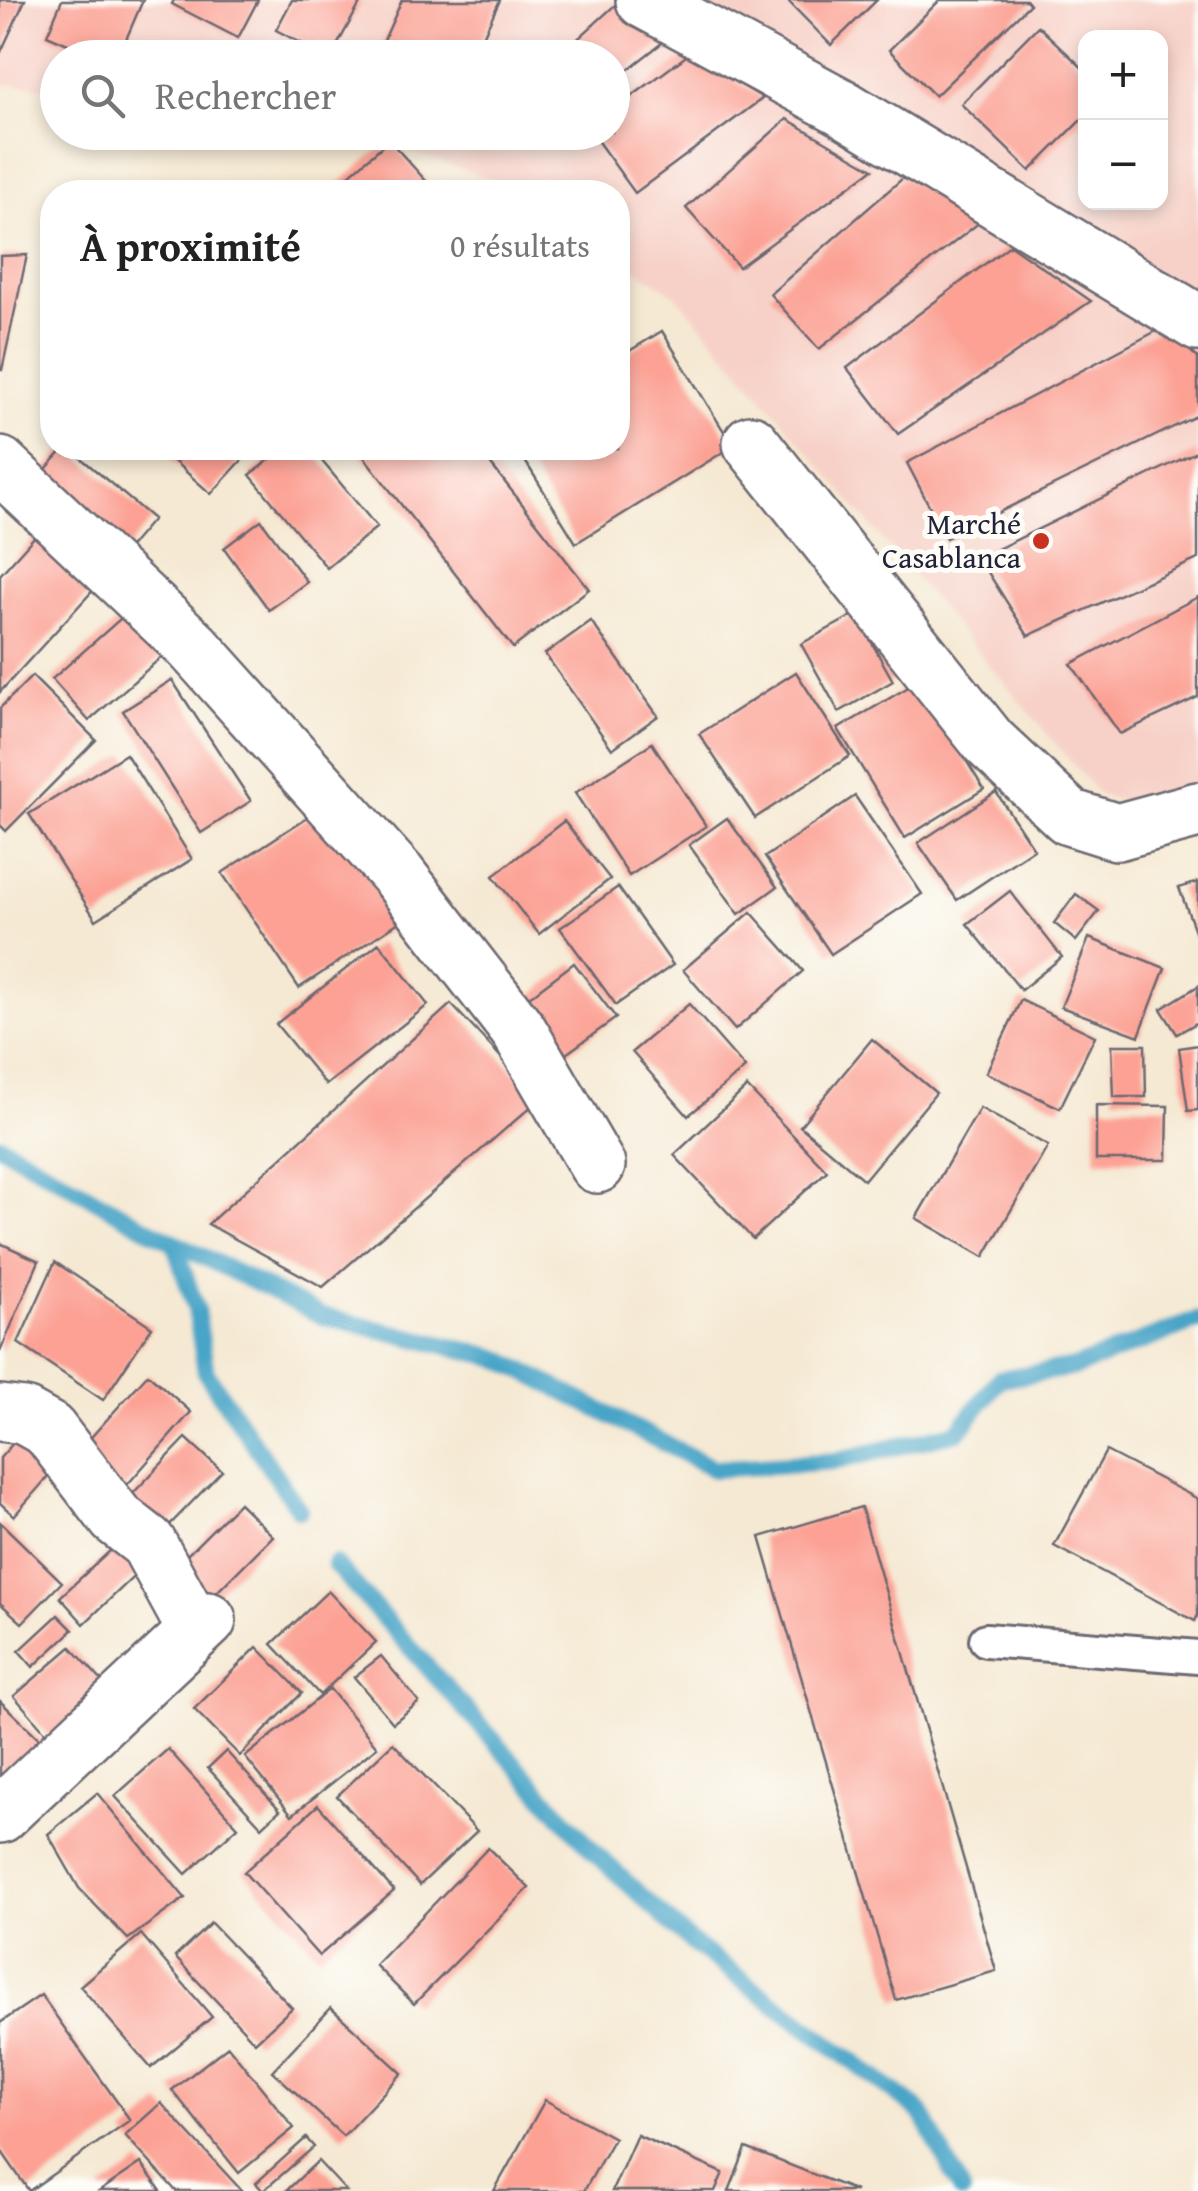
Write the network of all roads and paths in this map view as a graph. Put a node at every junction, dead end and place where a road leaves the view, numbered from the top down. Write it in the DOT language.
graph roads {
  1 [pos="644,0"];
  2 [pos="1198,322"];
  3 [pos="751,444"];
  4 [pos="0,465"];
  5 [pos="1198,810"];
  6 [pos="598,1166"];
  7 [pos="0,1413"];
  8 [pos="986,1640"];
  9 [pos="1198,1657"];
  10 [pos="0,1815"];
  1 -- 2 [label="street"];
  3 -- 5 [label="street"];
  4 -- 6 [label="street"];
  7 -- 10 [label="street"];
  8 -- 9 [label="lane"];
}
